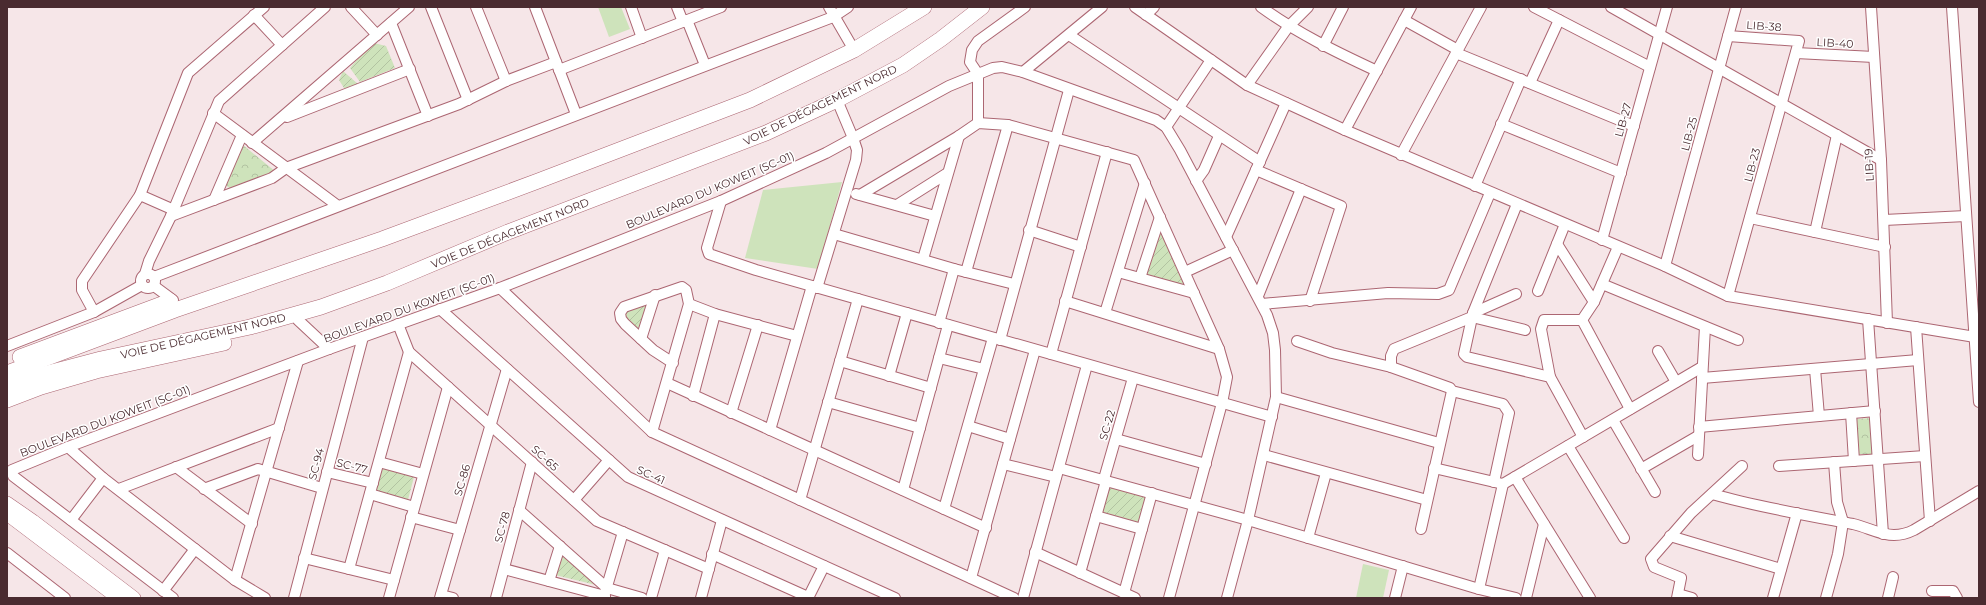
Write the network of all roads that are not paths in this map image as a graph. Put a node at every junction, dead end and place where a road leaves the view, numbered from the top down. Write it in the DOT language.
graph roads {
  1 [pos="264,7"];
  2 [pos="325,7"];
  3 [pos="351,7"];
  4 [pos="409,7"];
  5 [pos="431,7"];
  6 [pos="476,7"];
  7 [pos="535,7"];
  8 [pos="630,7"];
  9 [pos="677,7"];
  10 [pos="721,7"];
  11 [pos="829,7"];
  12 [pos="848,7"];
  13 [pos="924,7"];
  14 [pos="982,7"];
  15 [pos="994,7"];
  16 [pos="1025,7"];
  17 [pos="1102,7"];
  18 [pos="1135,7"];
  19 [pos="1154,7"];
  20 [pos="1261,7"];
  21 [pos="1308,7"];
  22 [pos="1343,7"];
  23 [pos="1411,7"];
  24 [pos="1481,7"];
  25 [pos="1534,7"];
  26 [pos="1611,7"];
  27 [pos="1667,7"];
  28 [pos="1736,7"];
  29 [pos="1870,7"];
  30 [pos="1952,7"];
  31 [pos="254,16"];
  32 [pos="1146,16"];
  33 [pos="833,17"];
  34 [pos="1404,20"];
  35 [pos="1559,20"];
  36 [pos="685,21"];
  37 [pos="391,23"];
  38 [pos="1288,27"];
  39 [pos="1659,34"];
  40 [pos="377,35"];
  41 [pos="1070,35"];
  42 [pos="1728,36"];
  43 [pos="642,38"];
  44 [pos="941,39"];
  45 [pos="1799,41"];
  46 [pos="282,45"];
  47 [pos="1323,46"];
  48 [pos="854,50"];
  49 [pos="1457,52"];
  50 [pos="1796,53"];
  51 [pos="1874,57"];
  52 [pos="1211,60"];
  53 [pos="705,65"];
  54 [pos="557,66"];
  55 [pos="1650,67"];
  56 [pos="1719,68"];
  57 [pos="410,69"];
  58 [pos="1377,71"];
  59 [pos="1023,72"];
  60 [pos="978,74"];
  61 [pos="506,81"];
  62 [pos="1525,81"];
  63 [pos="1247,85"];
  64 [pos="1069,90"];
  65 [pos="468,100"];
  66 [pos="837,100"];
  67 [pos="1286,103"];
  68 [pos="1782,104"];
  69 [pos="1178,108"];
  70 [pos="213,113"];
  71 [pos="576,114"];
  72 [pos="428,116"];
  73 [pos="279,120"];
  74 [pos="978,123"];
  75 [pos="1502,124"];
  76 [pos="1008,125"];
  77 [pos="1634,126"];
  78 [pos="1166,127"];
  79 [pos="1345,130"];
  80 [pos="1837,135"];
  81 [pos="242,136"];
  82 [pos="958,136"];
  83 [pos="1219,136"];
  84 [pos="1056,137"];
  85 [pos="854,138"];
  86 [pos="252,142"];
  87 [pos="1107,152"];
  88 [pos="1401,155"];
  89 [pos="1881,160"];
  90 [pos="1258,166"];
  91 [pos="286,168"];
  92 [pos="1621,173"];
  93 [pos="946,174"];
  94 [pos="1196,181"];
  95 [pos="1145,183"];
  96 [pos="1475,186"];
  97 [pos="1301,189"];
  98 [pos="846,191"];
  99 [pos="1490,193"];
  100 [pos="140,195"];
  101 [pos="860,195"];
  102 [pos="214,200"];
  103 [pos="721,201"];
  104 [pos="1517,204"];
  105 [pos="897,205"];
  106 [pos="338,206"];
  107 [pos="172,213"];
  108 [pos="935,216"];
  109 [pos="1966,216"];
  110 [pos="1160,217"];
  111 [pos="1750,218"];
  112 [pos="1884,220"];
  113 [pos="1565,224"];
  114 [pos="1029,230"];
  115 [pos="1815,232"];
  116 [pos="834,234"];
  117 [pos="1226,237"];
  118 [pos="1602,240"];
  119 [pos="1557,244"];
  120 [pos="1618,246"];
  121 [pos="1081,247"];
  122 [pos="1885,247"];
  123 [pos="1233,250"];
  124 [pos="922,259"];
  125 [pos="1666,266"];
  126 [pos="954,269"];
  127 [pos="966,272"];
  128 [pos="1118,272"];
  129 [pos="1185,272"];
  130 [pos="1140,278"];
  131 [pos="151,279"];
  132 [pos="387,283"];
  133 [pos="1014,284"];
  134 [pos="1602,284"];
  135 [pos="815,287"];
  136 [pos="500,288"];
  137 [pos="1538,291"];
  138 [pos="1194,293"];
  139 [pos="1516,294"];
  140 [pos="655,295"];
  141 [pos="1728,296"];
  142 [pos="858,299"];
  143 [pos="1260,300"];
  144 [pos="1310,300"];
  145 [pos="1065,301"];
  146 [pos="1594,302"];
  147 [pos="689,304"];
  148 [pos="174,305"];
  149 [pos="440,309"];
  150 [pos="94,312"];
  151 [pos="907,313"];
  152 [pos="1105,313"];
  153 [pos="715,314"];
  154 [pos="1473,315"];
  155 [pos="1868,319"];
  156 [pos="298,320"];
  157 [pos="1582,320"];
  158 [pos="1888,323"];
  159 [pos="398,324"];
  160 [pos="944,324"];
  161 [pos="758,325"];
  162 [pos="1705,327"];
  163 [pos="1916,327"];
  164 [pos="1525,330"];
  165 [pos="798,336"];
  166 [pos="362,337"];
  167 [pos="1975,337"];
  168 [pos="641,339"];
  169 [pos="996,339"];
  170 [pos="1738,340"];
  171 [pos="1297,342"];
  172 [pos="7,346"];
  173 [pos="329,349"];
  174 [pos="1219,349"];
  175 [pos="1035,350"];
  176 [pos="1658,351"];
  177 [pos="409,352"];
  178 [pos="1051,354"];
  179 [pos="939,358"];
  180 [pos="1918,360"];
  181 [pos="298,361"];
  182 [pos="840,361"];
  183 [pos="7,362"];
  184 [pos="673,363"];
  185 [pos="1087,364"];
  186 [pos="1871,364"];
  187 [pos="1391,367"];
  188 [pos="1702,367"];
  189 [pos="507,369"];
  190 [pos="984,369"];
  191 [pos="1815,369"];
  192 [pos="7,373"];
  193 [pos="889,376"];
  194 [pos="1550,377"];
  195 [pos="1133,378"];
  196 [pos="1702,378"];
  197 [pos="1676,382"];
  198 [pos="667,383"];
  199 [pos="7,386"];
  200 [pos="448,387"];
  201 [pos="931,388"];
  202 [pos="1452,391"];
  203 [pos="693,396"];
  204 [pos="1276,397"];
  205 [pos="7,400"];
  206 [pos="828,402"];
  207 [pos="1979,402"];
  208 [pos="1222,403"];
  209 [pos="1630,409"];
  210 [pos="1874,412"];
  211 [pos="731,413"];
  212 [pos="1851,413"];
  213 [pos="1819,416"];
  214 [pos="1272,417"];
  215 [pos="1613,420"];
  216 [pos="491,425"];
  217 [pos="968,426"];
  218 [pos="279,428"];
  219 [pos="920,428"];
  220 [pos="770,430"];
  221 [pos="1698,431"];
  222 [pos="652,432"];
  223 [pos="1583,437"];
  224 [pos="1116,439"];
  225 [pos="1010,440"];
  226 [pos="1439,443"];
  227 [pos="1568,446"];
  228 [pos="68,447"];
  229 [pos="814,450"];
  230 [pos="1264,455"];
  231 [pos="1698,455"];
  232 [pos="1925,456"];
  233 [pos="1878,459"];
  234 [pos="609,460"];
  235 [pos="1854,461"];
  236 [pos="379,462"];
  237 [pos="532,462"];
  238 [pos="1834,462"];
  239 [pos="1003,464"];
  240 [pos="1206,464"];
  241 [pos="1742,466"];
  242 [pos="1779,466"];
  243 [pos="176,468"];
  244 [pos="1434,468"];
  245 [pos="1641,469"];
  246 [pos="268,471"];
  247 [pos="326,472"];
  248 [pos="1057,472"];
  249 [pos="1326,473"];
  250 [pos="424,474"];
  251 [pos="1515,477"];
  252 [pos="102,478"];
  253 [pos="1105,480"];
  254 [pos="373,483"];
  255 [pos="1498,483"];
  256 [pos="322,488"];
  257 [pos="119,489"];
  258 [pos="204,489"];
  259 [pos="903,490"];
  260 [pos="1979,491"];
  261 [pos="1655,492"];
  262 [pos="370,494"];
  263 [pos="1152,494"];
  264 [pos="1712,494"];
  265 [pos="574,500"];
  266 [pos="800,500"];
  267 [pos="1427,500"];
  268 [pos="7,503"];
  269 [pos="1195,505"];
  270 [pos="414,507"];
  271 [pos="944,509"];
  272 [pos="519,510"];
  273 [pos="1797,513"];
  274 [pos="7,514"];
  275 [pos="1096,516"];
  276 [pos="411,517"];
  277 [pos="70,520"];
  278 [pos="722,520"];
  279 [pos="1248,520"];
  280 [pos="1930,521"];
  281 [pos="1843,522"];
  282 [pos="252,524"];
  283 [pos="1544,524"];
  284 [pos="986,528"];
  285 [pos="1142,529"];
  286 [pos="1421,529"];
  287 [pos="460,530"];
  288 [pos="623,532"];
  289 [pos="1883,534"];
  290 [pos="1670,536"];
  291 [pos="1308,538"];
  292 [pos="1624,538"];
  293 [pos="560,546"];
  294 [pos="195,548"];
  295 [pos="665,550"];
  296 [pos="1035,552"];
  297 [pos="712,554"];
  298 [pos="9,558"];
  299 [pos="304,558"];
  300 [pos="824,566"];
  301 [pos="1403,566"];
  302 [pos="349,569"];
  303 [pos="504,569"];
  304 [pos="709,569"];
  305 [pos="1781,569"];
  306 [pos="1080,573"];
  307 [pos="1893,577"];
  308 [pos="971,578"];
  309 [pos="236,580"];
  310 [pos="394,580"];
  311 [pos="549,581"];
  312 [pos="1478,589"];
  313 [pos="163,591"];
  314 [pos="1932,591"];
  315 [pos="1124,593"];
  316 [pos="605,594"];
  317 [pos="441,596"];
  318 [pos="1677,596"];
  319 [pos="65,598"];
  320 [pos="118,598"];
  321 [pos="134,598"];
  322 [pos="173,598"];
  323 [pos="265,598"];
  324 [pos="294,598"];
  325 [pos="389,598"];
  326 [pos="453,598"];
  327 [pos="496,598"];
  328 [pos="642,598"];
  329 [pos="651,598"];
  330 [pos="701,598"];
  331 [pos="808,598"];
  332 [pos="895,598"];
  333 [pos="1014,598"];
  334 [pos="1023,598"];
  335 [pos="1135,598"];
  336 [pos="1169,598"];
  337 [pos="1227,598"];
  338 [pos="1395,598"];
  339 [pos="1516,598"];
  340 [pos="1526,598"];
  341 [pos="1590,598"];
  342 [pos="1692,598"];
  343 [pos="1773,598"];
  344 [pos="1826,598"];
  345 [pos="1888,598"];
  346 [pos="1957,598"];
  1 -- 31 [label="street"];
  2 -- 46 [label="street"];
  3 -- 40 [label="street"];
  4 -- 37 [label="street"];
  5 -- 65 [label="street"];
  6 -- 61 [label="street"];
  7 -- 54 [label="street"];
  8 -- 43 [label="street"];
  9 -- 36 [label="street"];
  10 -- 36 [label="street"];
  11 -- 33 [label="street"];
  12 -- 33 [label="street"];
  13 -- 48 [label="highway"];
  14 -- 44 [label="highway, VOIE DE DÉGAGEMENT NORD"];
  15 -- 44 [label="highway"];
  16 -- 60 [label="street"];
  17 -- 41 [label="street"];
  18 -- 32 [label="street"];
  19 -- 32 [label="street"];
  20 -- 38 [label="street"];
  21 -- 38 [label="street"];
  22 -- 47 [label="street"];
  23 -- 34 [label="street"];
  24 -- 49 [label="street"];
  25 -- 35 [label="street"];
  26 -- 39 [label="street"];
  27 -- 39 [label="street, LIB-27"];
  28 -- 42 [label="street, LIB-25"];
  29 -- 51 [label="street, LIB-19"];
  30 -- 109 [label="street"];
  31 -- 46 [label="street"];
  31 -- 100 [label="street"];
  32 -- 52 [label="street"];
  33 -- 48 [label="street"];
  33 -- 53 [label="street"];
  34 -- 49 [label="street"];
  34 -- 58 [label="street"];
  35 -- 55 [label="street"];
  35 -- 62 [label="street"];
  36 -- 43 [label="street"];
  36 -- 53 [label="street"];
  37 -- 40 [label="street"];
  37 -- 57 [label="street"];
  38 -- 47 [label="street"];
  38 -- 63 [label="street"];
  39 -- 55 [label="street, LIB-27"];
  39 -- 56 [label="street"];
  40 -- 73 [label="street"];
  41 -- 59 [label="street"];
  41 -- 69 [label="street"];
  42 -- 45 [label="street, LIB-38"];
  42 -- 56 [label="street, LIB-25"];
  43 -- 54 [label="street"];
  44 -- 66 [label="highway, VOIE DE DÉGAGEMENT NORD"];
  45 -- 50 [label="street, LIB-23"];
  46 -- 70 [label="street"];
  47 -- 58 [label="street"];
  48 -- 148 [label="highway"];
  49 -- 62 [label="street"];
  49 -- 88 [label="street"];
  50 -- 51 [label="street, LIB-40"];
  50 -- 68 [label="street, LIB-23"];
  51 -- 89 [label="street, LIB-19"];
  52 -- 63 [label="street"];
  52 -- 69 [label="street"];
  53 -- 71 [label="street"];
  54 -- 61 [label="street"];
  54 -- 71 [label="street"];
  55 -- 77 [label="street, LIB-27"];
  56 -- 68 [label="street"];
  56 -- 125 [label="street, LIB-25"];
  57 -- 72 [label="street"];
  57 -- 73 [label="street"];
  58 -- 79 [label="street"];
  59 -- 60 [label="street, BOULEVARD DU KOWEIT (SC-01)"];
  59 -- 64 [label="street"];
  60 -- 74 [label="street"];
  60 -- 85 [label="street, BOULEVARD DU KOWEIT (SC-01)"];
  61 -- 65 [label="street"];
  62 -- 75 [label="street"];
  62 -- 77 [label="street"];
  63 -- 67 [label="street"];
  64 -- 78 [label="street"];
  64 -- 84 [label="street"];
  65 -- 72 [label="street"];
  66 -- 85 [label="street"];
  66 -- 132 [label="highway, VOIE DE DÉGAGEMENT NORD"];
  67 -- 79 [label="street"];
  67 -- 90 [label="street"];
  68 -- 80 [label="street"];
  68 -- 111 [label="street, LIB-23"];
  69 -- 78 [label="street"];
  69 -- 83 [label="street"];
  70 -- 81 [label="street"];
  70 -- 107 [label="street"];
  71 -- 106 [label="street"];
  72 -- 91 [label="street"];
  73 -- 86 [label="street"];
  74 -- 76 [label="street"];
  74 -- 82 [label="street"];
  75 -- 92 [label="street"];
  75 -- 96 [label="street"];
  76 -- 84 [label="street"];
  76 -- 127 [label="street"];
  77 -- 92 [label="street, LIB-27"];
  78 -- 94 [label="street"];
  79 -- 88 [label="street"];
  80 -- 89 [label="street"];
  80 -- 115 [label="street"];
  81 -- 86 [label="street"];
  81 -- 102 [label="street"];
  82 -- 93 [label="street"];
  82 -- 101 [label="street"];
  83 -- 90 [label="street"];
  83 -- 94 [label="street"];
  84 -- 87 [label="street"];
  84 -- 114 [label="street"];
  85 -- 98 [label="street"];
  85 -- 103 [label="street, BOULEVARD DU KOWEIT (SC-01)"];
  86 -- 91 [label="street"];
  87 -- 95 [label="street"];
  87 -- 121 [label="street"];
  88 -- 96 [label="street"];
  89 -- 112 [label="street, LIB-19"];
  90 -- 97 [label="street"];
  90 -- 117 [label="street"];
  91 -- 102 [label="street"];
  91 -- 106 [label="street"];
  92 -- 118 [label="street, LIB-27"];
  93 -- 105 [label="street"];
  93 -- 108 [label="street"];
  94 -- 117 [label="street"];
  95 -- 110 [label="street"];
  95 -- 128 [label="street"];
  96 -- 99 [label="street"];
  97 -- 143 [label="street"];
  97 -- 144 [label="street"];
  98 -- 101 [label="street"];
  98 -- 116 [label="street"];
  99 -- 104 [label="street"];
  99 -- 144 [label="street"];
  100 -- 107 [label="street"];
  100 -- 150 [label="street"];
  101 -- 105 [label="street"];
  102 -- 107 [label="street"];
  103 -- 135 [label="street"];
  103 -- 136 [label="street, BOULEVARD DU KOWEIT (SC-01)"];
  104 -- 113 [label="street"];
  104 -- 154 [label="street"];
  105 -- 108 [label="street"];
  106 -- 131 [label="street"];
  107 -- 131 [label="street"];
  108 -- 124 [label="street"];
  109 -- 112 [label="street"];
  109 -- 167 [label="street"];
  110 -- 129 [label="street"];
  110 -- 130 [label="street"];
  111 -- 115 [label="street"];
  111 -- 141 [label="street, LIB-23"];
  112 -- 122 [label="street, LIB-19"];
  113 -- 118 [label="street"];
  113 -- 119 [label="street"];
  114 -- 121 [label="street"];
  114 -- 133 [label="street"];
  115 -- 122 [label="street"];
  116 -- 124 [label="street"];
  116 -- 135 [label="street"];
  117 -- 123 [label="street"];
  118 -- 120 [label="street"];
  119 -- 137 [label="street"];
  119 -- 146 [label="street"];
  120 -- 125 [label="street"];
  120 -- 134 [label="street"];
  121 -- 145 [label="street"];
  122 -- 158 [label="street, LIB-19"];
  123 -- 129 [label="street"];
  123 -- 143 [label="street"];
  124 -- 126 [label="street"];
  125 -- 141 [label="street"];
  126 -- 127 [label="street"];
  126 -- 160 [label="street"];
  127 -- 133 [label="street"];
  128 -- 130 [label="street"];
  128 -- 152 [label="street"];
  129 -- 138 [label="street"];
  130 -- 138 [label="street"];
  131 -- 148 [label="street"];
  131 -- 150 [label="street"];
  132 -- 156 [label="highway"];
  132 -- 199 [label="highway, VOIE DE DÉGAGEMENT NORD"];
  133 -- 169 [label="street"];
  134 -- 146 [label="street"];
  134 -- 162 [label="street"];
  135 -- 142 [label="street"];
  135 -- 165 [label="street"];
  136 -- 149 [label="street, BOULEVARD DU KOWEIT (SC-01)"];
  136 -- 222 [label="street"];
  138 -- 174 [label="street"];
  139 -- 154 [label="street"];
  140 -- 147 [label="street"];
  140 -- 168 [label="street"];
  140 -- 168 [label="street"];
  141 -- 155 [label="street"];
  142 -- 151 [label="street"];
  142 -- 182 [label="street"];
  143 -- 144 [label="street"];
  143 -- 204 [label="street"];
  145 -- 152 [label="street"];
  145 -- 178 [label="street"];
  146 -- 157 [label="street"];
  147 -- 153 [label="street"];
  147 -- 184 [label="street"];
  148 -- 183 [label="highway"];
  148 -- 192 [label="highway"];
  149 -- 159 [label="street, BOULEVARD DU KOWEIT (SC-01)"];
  149 -- 189 [label="street, SC-41"];
  150 -- 172 [label="street"];
  151 -- 160 [label="street"];
  151 -- 193 [label="street"];
  152 -- 174 [label="street"];
  153 -- 161 [label="street"];
  153 -- 203 [label="street"];
  154 -- 164 [label="street"];
  154 -- 187 [label="street"];
  154 -- 194 [label="street"];
  155 -- 158 [label="street"];
  155 -- 186 [label="street"];
  156 -- 173 [label="street"];
  156 -- 205 [label="highway"];
  157 -- 194 [label="street"];
  157 -- 209 [label="street"];
  158 -- 163 [label="street"];
  159 -- 166 [label="street, BOULEVARD DU KOWEIT (SC-01)"];
  159 -- 177 [label="street, SC-65"];
  160 -- 169 [label="street"];
  160 -- 179 [label="street"];
  161 -- 165 [label="street"];
  161 -- 211 [label="street"];
  162 -- 170 [label="street"];
  162 -- 188 [label="street"];
  163 -- 167 [label="street"];
  163 -- 180 [label="street"];
  165 -- 220 [label="street"];
  166 -- 173 [label="street, BOULEVARD DU KOWEIT (SC-01)"];
  166 -- 247 [label="street, SC-94"];
  167 -- 207 [label="street"];
  168 -- 184 [label="street"];
  169 -- 175 [label="street"];
  169 -- 190 [label="street"];
  171 -- 187 [label="street"];
  173 -- 181 [label="street, BOULEVARD DU KOWEIT (SC-01)"];
  174 -- 208 [label="street"];
  175 -- 178 [label="street"];
  175 -- 225 [label="street"];
  176 -- 197 [label="street"];
  177 -- 200 [label="street, SC-65"];
  177 -- 236 [label="street"];
  178 -- 185 [label="street"];
  179 -- 190 [label="street"];
  179 -- 201 [label="street"];
  180 -- 186 [label="street"];
  180 -- 232 [label="street"];
  181 -- 218 [label="street"];
  181 -- 228 [label="street, BOULEVARD DU KOWEIT (SC-01)"];
  182 -- 193 [label="street"];
  182 -- 206 [label="street"];
  184 -- 198 [label="street"];
  185 -- 195 [label="street"];
  185 -- 248 [label="street"];
  186 -- 191 [label="street"];
  186 -- 210 [label="street"];
  187 -- 202 [label="street"];
  188 -- 196 [label="street"];
  188 -- 197 [label="street"];
  189 -- 216 [label="street, SC-86"];
  189 -- 234 [label="street, SC-41"];
  190 -- 217 [label="street"];
  191 -- 196 [label="street"];
  191 -- 213 [label="street"];
  193 -- 201 [label="street"];
  194 -- 223 [label="street"];
  195 -- 208 [label="street"];
  195 -- 224 [label="street, SC-22"];
  196 -- 221 [label="street"];
  197 -- 209 [label="street"];
  198 -- 203 [label="street"];
  198 -- 222 [label="street"];
  200 -- 216 [label="street, SC-65"];
  200 -- 250 [label="street"];
  201 -- 219 [label="street"];
  202 -- 226 [label="street"];
  202 -- 255 [label="street"];
  203 -- 211 [label="street"];
  204 -- 214 [label="street"];
  204 -- 226 [label="street"];
  206 -- 219 [label="street"];
  206 -- 229 [label="street"];
  208 -- 214 [label="street"];
  208 -- 240 [label="street"];
  209 -- 215 [label="street"];
  210 -- 212 [label="street"];
  210 -- 233 [label="street"];
  211 -- 220 [label="street"];
  212 -- 213 [label="street"];
  212 -- 235 [label="street"];
  213 -- 221 [label="street"];
  214 -- 230 [label="street"];
  215 -- 223 [label="street"];
  215 -- 245 [label="street"];
  216 -- 237 [label="street, SC-65"];
  216 -- 287 [label="street, SC-86"];
  217 -- 225 [label="street"];
  217 -- 271 [label="street"];
  218 -- 243 [label="street"];
  218 -- 246 [label="street"];
  219 -- 259 [label="street"];
  220 -- 229 [label="street"];
  221 -- 231 [label="street"];
  221 -- 245 [label="street"];
  222 -- 266 [label="street"];
  223 -- 227 [label="street"];
  224 -- 240 [label="street"];
  224 -- 253 [label="street, SC-22"];
  225 -- 239 [label="street"];
  226 -- 244 [label="street"];
  227 -- 251 [label="street"];
  227 -- 292 [label="street"];
  228 -- 252 [label="street"];
  228 -- 277 [label="street, BOULEVARD DU KOWEIT (SC-01)"];
  229 -- 259 [label="street"];
  229 -- 266 [label="street"];
  230 -- 249 [label="street"];
  230 -- 279 [label="street"];
  232 -- 233 [label="street"];
  232 -- 280 [label="street"];
  233 -- 235 [label="street"];
  233 -- 289 [label="street"];
  234 -- 265 [label="street"];
  234 -- 278 [label="street, SC-41"];
  235 -- 238 [label="street"];
  236 -- 250 [label="street"];
  236 -- 254 [label="street"];
  237 -- 265 [label="street, SC-65"];
  237 -- 272 [label="street, SC-78"];
  238 -- 242 [label="street"];
  238 -- 281 [label="street"];
  239 -- 248 [label="street"];
  239 -- 284 [label="street"];
  240 -- 269 [label="street"];
  241 -- 264 [label="street"];
  243 -- 257 [label="street"];
  243 -- 258 [label="street"];
  244 -- 255 [label="street"];
  244 -- 267 [label="street"];
  245 -- 261 [label="street"];
  246 -- 256 [label="street"];
  246 -- 258 [label="street"];
  246 -- 282 [label="street"];
  247 -- 254 [label="street, SC-77"];
  247 -- 256 [label="street, SC-94"];
  248 -- 253 [label="street"];
  248 -- 296 [label="street"];
  249 -- 267 [label="street"];
  249 -- 291 [label="street"];
  250 -- 270 [label="street"];
  251 -- 255 [label="street"];
  251 -- 283 [label="street"];
  252 -- 257 [label="street"];
  252 -- 277 [label="street"];
  253 -- 263 [label="street"];
  253 -- 275 [label="street, SC-22"];
  254 -- 262 [label="street"];
  255 -- 312 [label="street"];
  256 -- 299 [label="street, SC-94"];
  257 -- 294 [label="street"];
  258 -- 282 [label="street"];
  259 -- 271 [label="street"];
  260 -- 280 [label="street"];
  262 -- 270 [label="street"];
  262 -- 302 [label="street"];
  263 -- 269 [label="street"];
  263 -- 285 [label="street"];
  264 -- 273 [label="street"];
  264 -- 290 [label="street"];
  265 -- 288 [label="street, SC-65"];
  266 -- 308 [label="street"];
  267 -- 286 [label="street"];
  268 -- 321 [label="main road"];
  269 -- 279 [label="street"];
  269 -- 336 [label="street"];
  270 -- 276 [label="street"];
  271 -- 284 [label="street"];
  272 -- 293 [label="street"];
  272 -- 303 [label="street, SC-78"];
  273 -- 281 [label="street"];
  273 -- 305 [label="street"];
  274 -- 320 [label="main road"];
  275 -- 285 [label="street"];
  275 -- 306 [label="street, SC-22"];
  276 -- 287 [label="street"];
  276 -- 310 [label="street"];
  277 -- 313 [label="street, BOULEVARD DU KOWEIT (SC-01)"];
  278 -- 297 [label="street"];
  278 -- 300 [label="street, SC-41"];
  279 -- 291 [label="street"];
  279 -- 337 [label="street"];
  280 -- 289 [label="street"];
  281 -- 289 [label="street"];
  281 -- 344 [label="street"];
  282 -- 309 [label="street"];
  283 -- 340 [label="street"];
  283 -- 341 [label="street"];
  284 -- 308 [label="street"];
  285 -- 315 [label="street"];
  287 -- 317 [label="street, SC-86"];
  288 -- 295 [label="street, SC-65"];
  288 -- 316 [label="street"];
  290 -- 305 [label="street"];
  290 -- 318 [label="street"];
  291 -- 301 [label="street"];
  293 -- 311 [label="street"];
  293 -- 316 [label="street"];
  294 -- 309 [label="street"];
  294 -- 313 [label="street"];
  295 -- 304 [label="street, SC-65"];
  295 -- 329 [label="street"];
  296 -- 306 [label="street"];
  296 -- 334 [label="street"];
  297 -- 304 [label="street"];
  297 -- 331 [label="street"];
  298 -- 319 [label="street"];
  299 -- 302 [label="street"];
  299 -- 324 [label="street, SC-94"];
  300 -- 331 [label="street"];
  300 -- 332 [label="street, SC-41"];
  301 -- 312 [label="street"];
  301 -- 338 [label="street"];
  302 -- 310 [label="street"];
  303 -- 311 [label="street"];
  303 -- 327 [label="street, SC-78"];
  304 -- 330 [label="street"];
  305 -- 343 [label="street"];
  306 -- 315 [label="street"];
  307 -- 345 [label="street"];
  308 -- 333 [label="street"];
  309 -- 323 [label="street"];
  310 -- 325 [label="street"];
  311 -- 316 [label="street"];
  312 -- 339 [label="street"];
  313 -- 322 [label="street, BOULEVARD DU KOWEIT (SC-01)"];
  314 -- 346 [label="street"];
  315 -- 335 [label="street"];
  316 -- 328 [label="street"];
  317 -- 326 [label="street"];
  318 -- 342 [label="street"];
}
